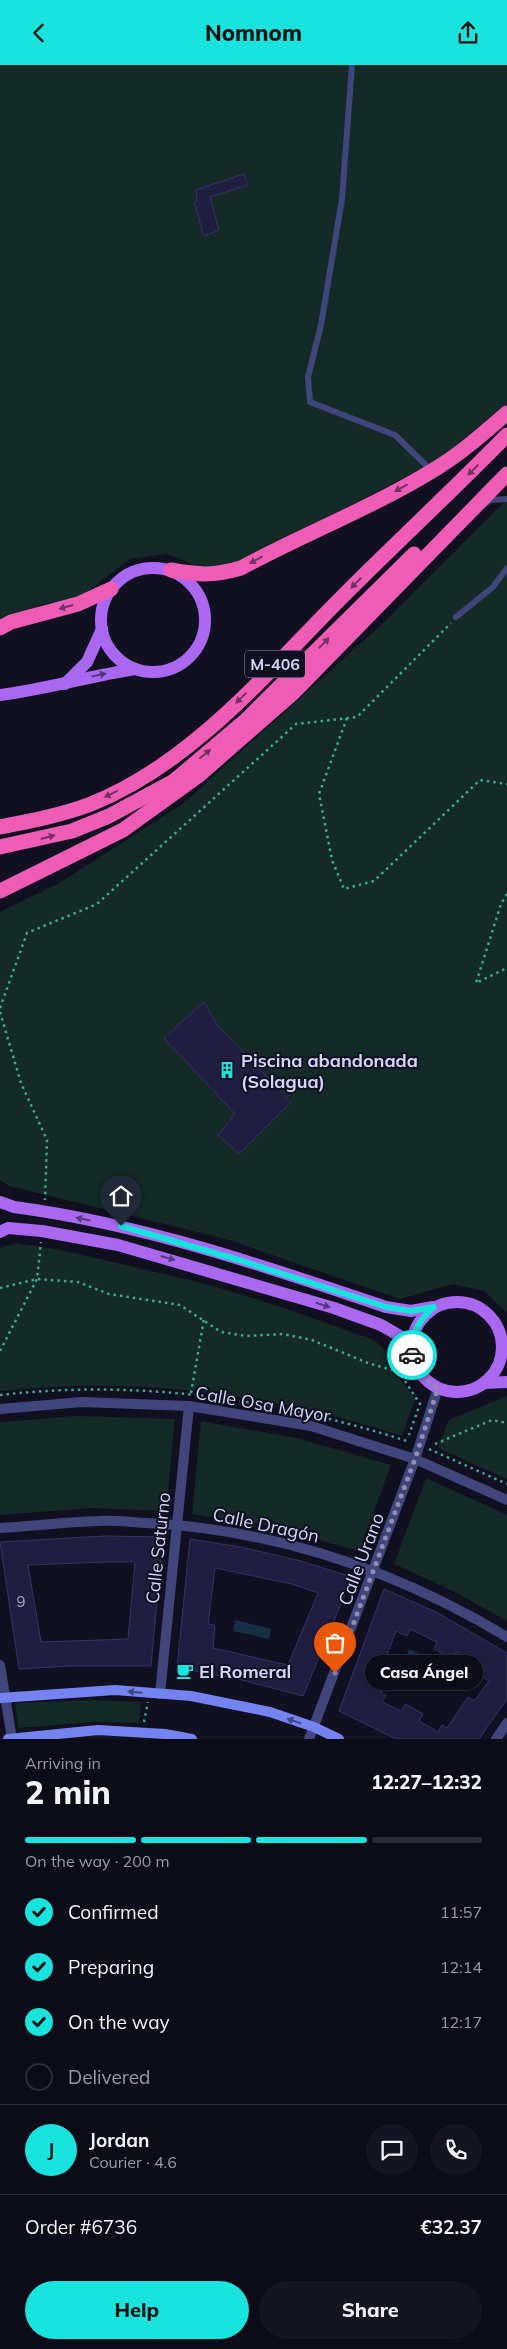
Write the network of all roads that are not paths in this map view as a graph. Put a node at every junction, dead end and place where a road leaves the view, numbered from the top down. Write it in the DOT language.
graph roads {
  1 [pos="352,65"];
  2 [pos="507,413"];
  3 [pos="507,435"];
  4 [pos="507,463"];
  5 [pos="432,471"];
  6 [pos="507,474"];
  7 [pos="507,499"];
  8 [pos="467,515"];
  9 [pos="507,568"];
  10 [pos="171,570"];
  11 [pos="111,589"];
  12 [pos="456,617"];
  13 [pos="0,628"];
  14 [pos="102,629"];
  15 [pos="136,669"];
  16 [pos="63,685"];
  17 [pos="0,695"];
  18 [pos="0,827"];
  19 [pos="0,847"];
  20 [pos="0,891"];
  21 [pos="0,1202"];
  22 [pos="0,1231"];
  23 [pos="434,1307"];
  24 [pos="504,1339"];
  25 [pos="412,1343"];
  26 [pos="507,1382"];
  27 [pos="485,1383"];
  28 [pos="438,1388"];
  29 [pos="189,1406"];
  30 [pos="0,1409"];
  31 [pos="415,1459"];
  32 [pos="507,1500"];
  33 [pos="177,1525"];
  34 [pos="0,1528"];
  35 [pos="374,1570"];
  36 [pos="507,1637"];
  37 [pos="0,1665"];
  38 [pos="155,1693"];
  39 [pos="2,1697"];
  40 [pos="507,1723"];
  41 [pos="314,1727"];
  42 [pos="11,1739"];
  43 [pos="192,1739"];
  44 [pos="309,1739"];
  45 [pos="339,1739"];
  46 [pos="496,1739"];
  1 -- 5 [label="lane"];
  2 -- 5 [label="highway"];
  3 -- 18 [label="highway, M-406, one-way"];
  19 -- 4 [label="highway, M-406, one-way"];
  5 -- 10 [label="highway, one-way"];
  6 -- 8 [label="highway"];
  7 -- 8 [label="lane"];
  8 -- 20 [label="highway"];
  9 -- 12 [label="lane"];
  10 -- 11 [label="main road"];
  10 -- 15 [label="main road"];
  11 -- 13 [label="highway, one-way"];
  11 -- 14 [label="main road"];
  14 -- 15 [label="main road"];
  14 -- 16 [label="main road"];
  16 -- 15 [label="main road, one-way"];
  16 -- 17 [label="main road"];
  23 -- 21 [label="main road, one-way"];
  22 -- 25 [label="main road, one-way"];
  23 -- 24 [label="main road"];
  23 -- 25 [label="main road"];
  24 -- 27 [label="main road"];
  25 -- 28 [label="main road"];
  26 -- 27 [label="main road"];
  27 -- 28 [label="main road"];
  28 -- 31 [label="street, Calle Urano"];
  29 -- 30 [label="street, Calle Osa Mayor"];
  29 -- 31 [label="street, Calle Osa Mayor"];
  29 -- 33 [label="street, Calle Saturno"];
  31 -- 32 [label="street, Calle Osa Mayor"];
  31 -- 35 [label="street, Calle Urano"];
  33 -- 34 [label="street, Calle Dragón"];
  33 -- 35 [label="street, Calle Dragón"];
  33 -- 38 [label="street, Calle Saturno"];
  35 -- 36 [label="street, Calle Dragón"];
  35 -- 41 [label="street, Calle Urano"];
  37 -- 39 [label="street"];
  38 -- 39 [label="main road, one-way"];
  41 -- 38 [label="main road, one-way"];
  39 -- 42 [label="street"];
  40 -- 46 [label="street"];
  41 -- 44 [label="street, Calle Urano"];
  41 -- 45 [label="main road"];
  42 -- 43 [label="main road"];
}
